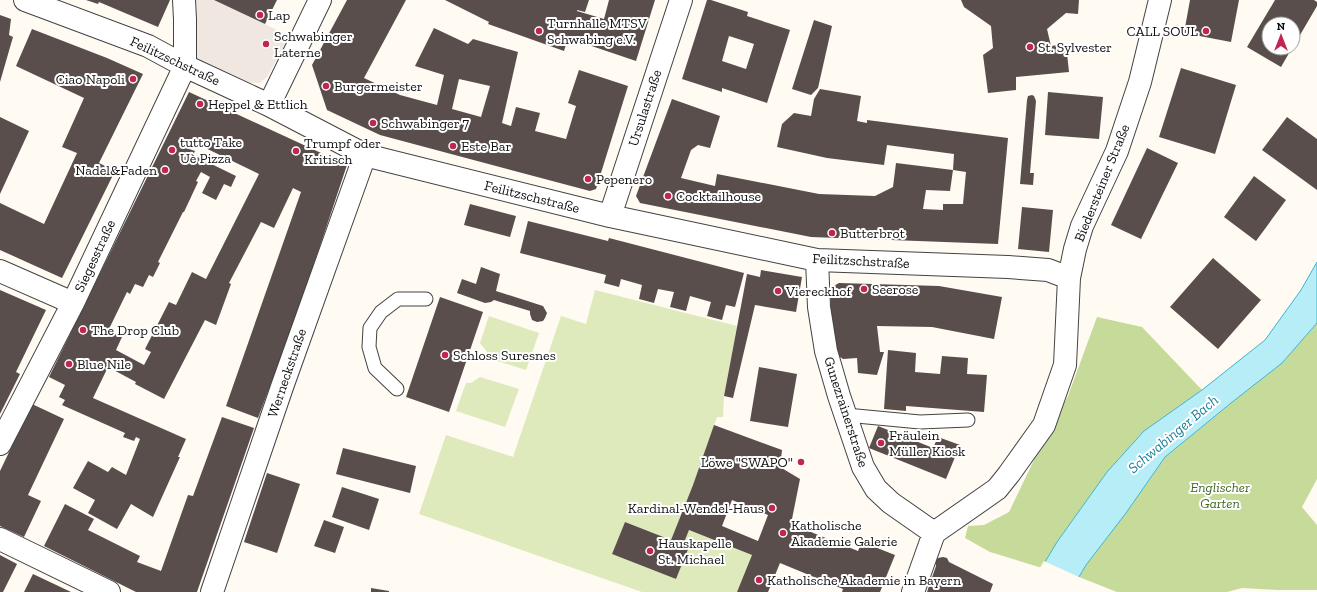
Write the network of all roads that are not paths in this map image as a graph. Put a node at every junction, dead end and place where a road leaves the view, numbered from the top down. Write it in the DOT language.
graph roads {
  1 [pos="25,0"];
  2 [pos="184,0"];
  3 [pos="320,0"];
  4 [pos="680,0"];
  5 [pos="1160,0"];
  6 [pos="185,66"];
  7 [pos="269,105"];
  8 [pos="365,155"];
  9 [pos="610,216"];
  10 [pos="817,260"];
  11 [pos="0,271"];
  12 [pos="1069,278"];
  13 [pos="426,299"];
  14 [pos="73,304"];
  15 [pos="397,389"];
  16 [pos="846,415"];
  17 [pos="968,420"];
  18 [pos="0,444"];
  19 [pos="934,533"];
  20 [pos="0,539"];
  21 [pos="109,592"];
  22 [pos="212,592"];
  23 [pos="913,592"];
  1 -- 6 [label="street, Feilitzschstraße"];
  2 -- 6 [label="street"];
  3 -- 7 [label="street"];
  4 -- 9 [label="street, Ursulastraße"];
  5 -- 12 [label="street, Biedersteiner Straße"];
  6 -- 7 [label="street, Feilitzschstraße"];
  6 -- 14 [label="street, Siegesstraße"];
  7 -- 8 [label="street, Feilitzschstraße"];
  8 -- 9 [label="street, Feilitzschstraße"];
  8 -- 22 [label="street, Werneckstraße"];
  9 -- 10 [label="street, Feilitzschstraße"];
  10 -- 12 [label="street, Feilitzschstraße"];
  10 -- 16 [label="street, Gunezrainerstraße"];
  11 -- 14 [label="street"];
  12 -- 19 [label="street, Biedersteiner Straße"];
  13 -- 15 [label="lane"];
  14 -- 18 [label="street, Siegesstraße"];
  16 -- 17 [label="lane"];
  16 -- 19 [label="street, Gunezrainerstraße"];
  19 -- 23 [label="street"];
  20 -- 21 [label="street"];
}
